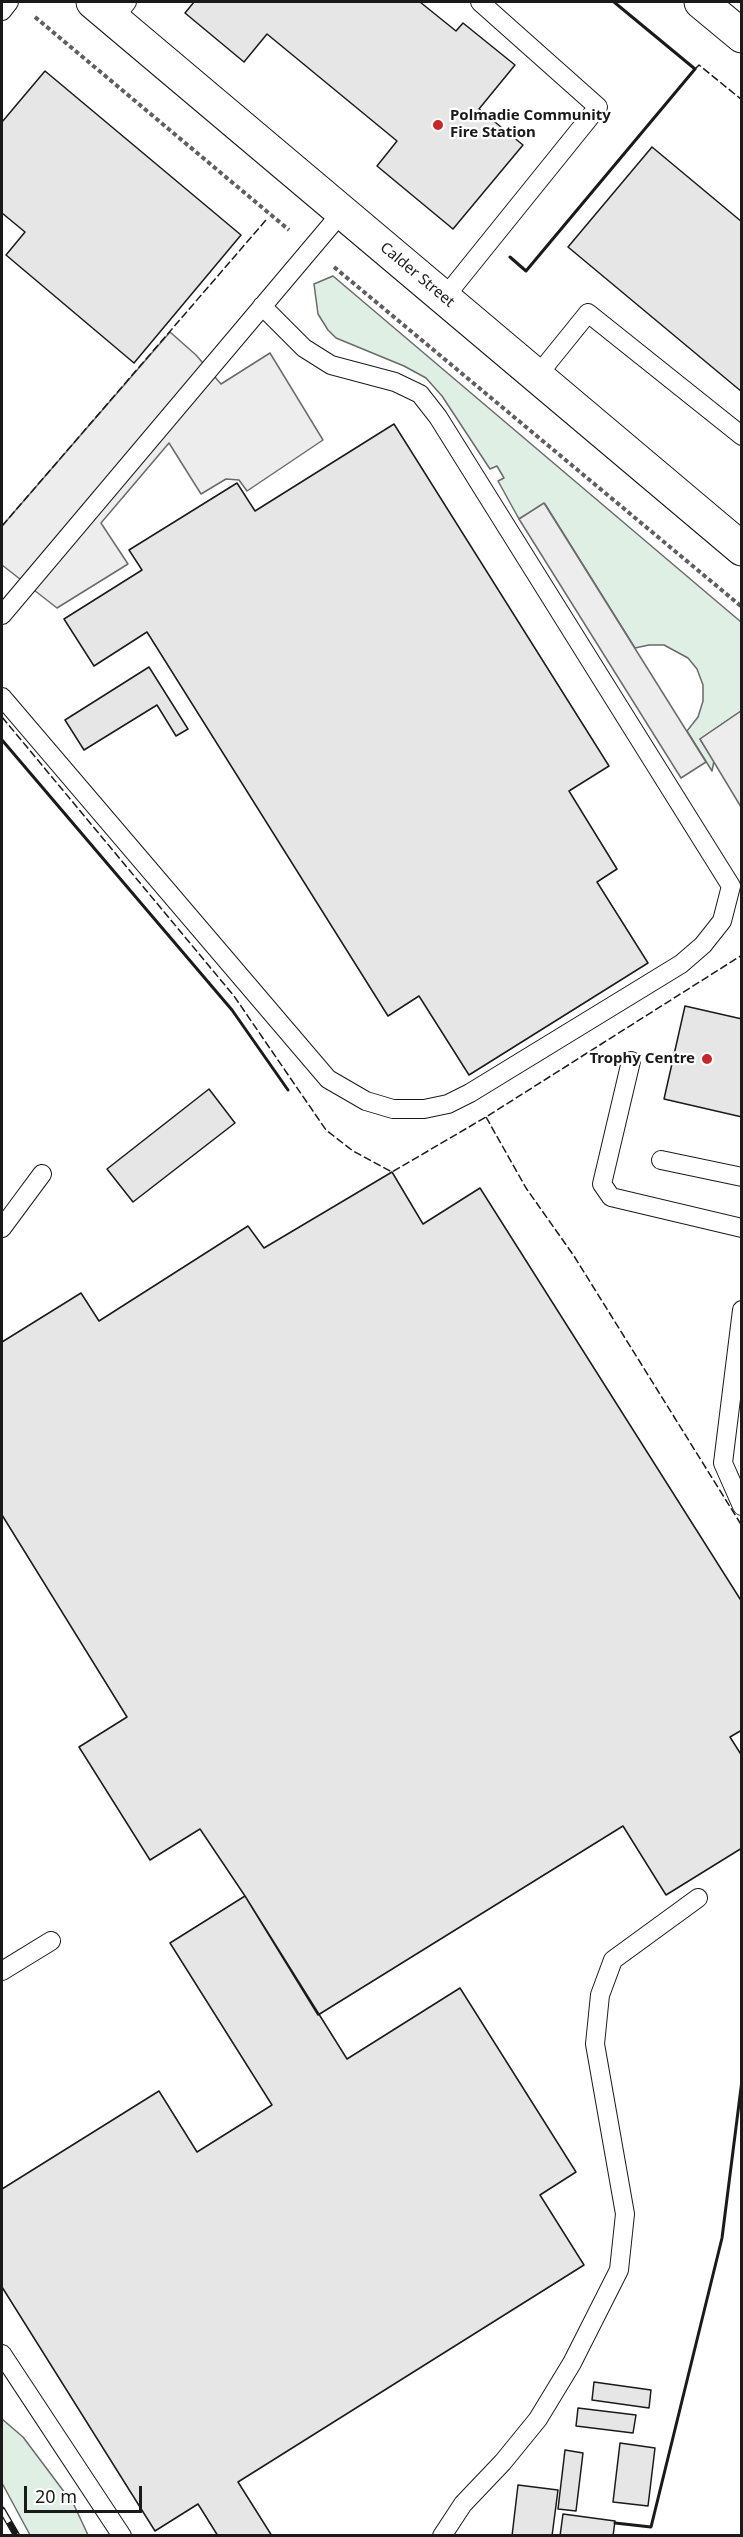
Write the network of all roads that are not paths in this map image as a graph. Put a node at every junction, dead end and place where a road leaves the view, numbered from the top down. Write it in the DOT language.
graph roads {
  1 [pos="9,2"];
  2 [pos="480,2"];
  3 [pos="701,2"];
  4 [pos="111,7"];
  5 [pos="2,11"];
  6 [pos="741,36"];
  7 [pos="342,212"];
  8 [pos="444,298"];
  9 [pos="262,306"];
  10 [pos="537,376"];
  11 [pos="741,436"];
  12 [pos="741,549"];
  13 [pos="2,615"];
  14 [pos="2,697"];
  15 [pos="631,1060"];
  16 [pos="661,1160"];
  17 [pos="42,1174"];
  18 [pos="741,1177"];
  19 [pos="2,1228"];
  20 [pos="741,1228"];
  21 [pos="741,1310"];
  22 [pos="741,1506"];
  23 [pos="698,1898"];
  24 [pos="51,1941"];
  25 [pos="2,1971"];
  26 [pos="2,2354"];
  27 [pos="122,2535"];
  28 [pos="442,2535"];
  1 -- 5 [label="lane"];
  2 -- 8 [label="lane"];
  3 -- 6 [label="main road"];
  4 -- 7 [label="main road, Calder Street"];
  7 -- 8 [label="main road, Calder Street"];
  7 -- 9 [label="lane"];
  8 -- 10 [label="main road, Calder Street"];
  9 -- 13 [label="lane"];
  9 -- 14 [label="lane"];
  10 -- 11 [label="lane"];
  10 -- 12 [label="main road, Calder Street"];
  15 -- 20 [label="lane"];
  16 -- 18 [label="lane"];
  17 -- 19 [label="lane"];
  21 -- 22 [label="lane"];
  23 -- 28 [label="lane"];
  24 -- 25 [label="lane"];
  26 -- 27 [label="lane"];
}
